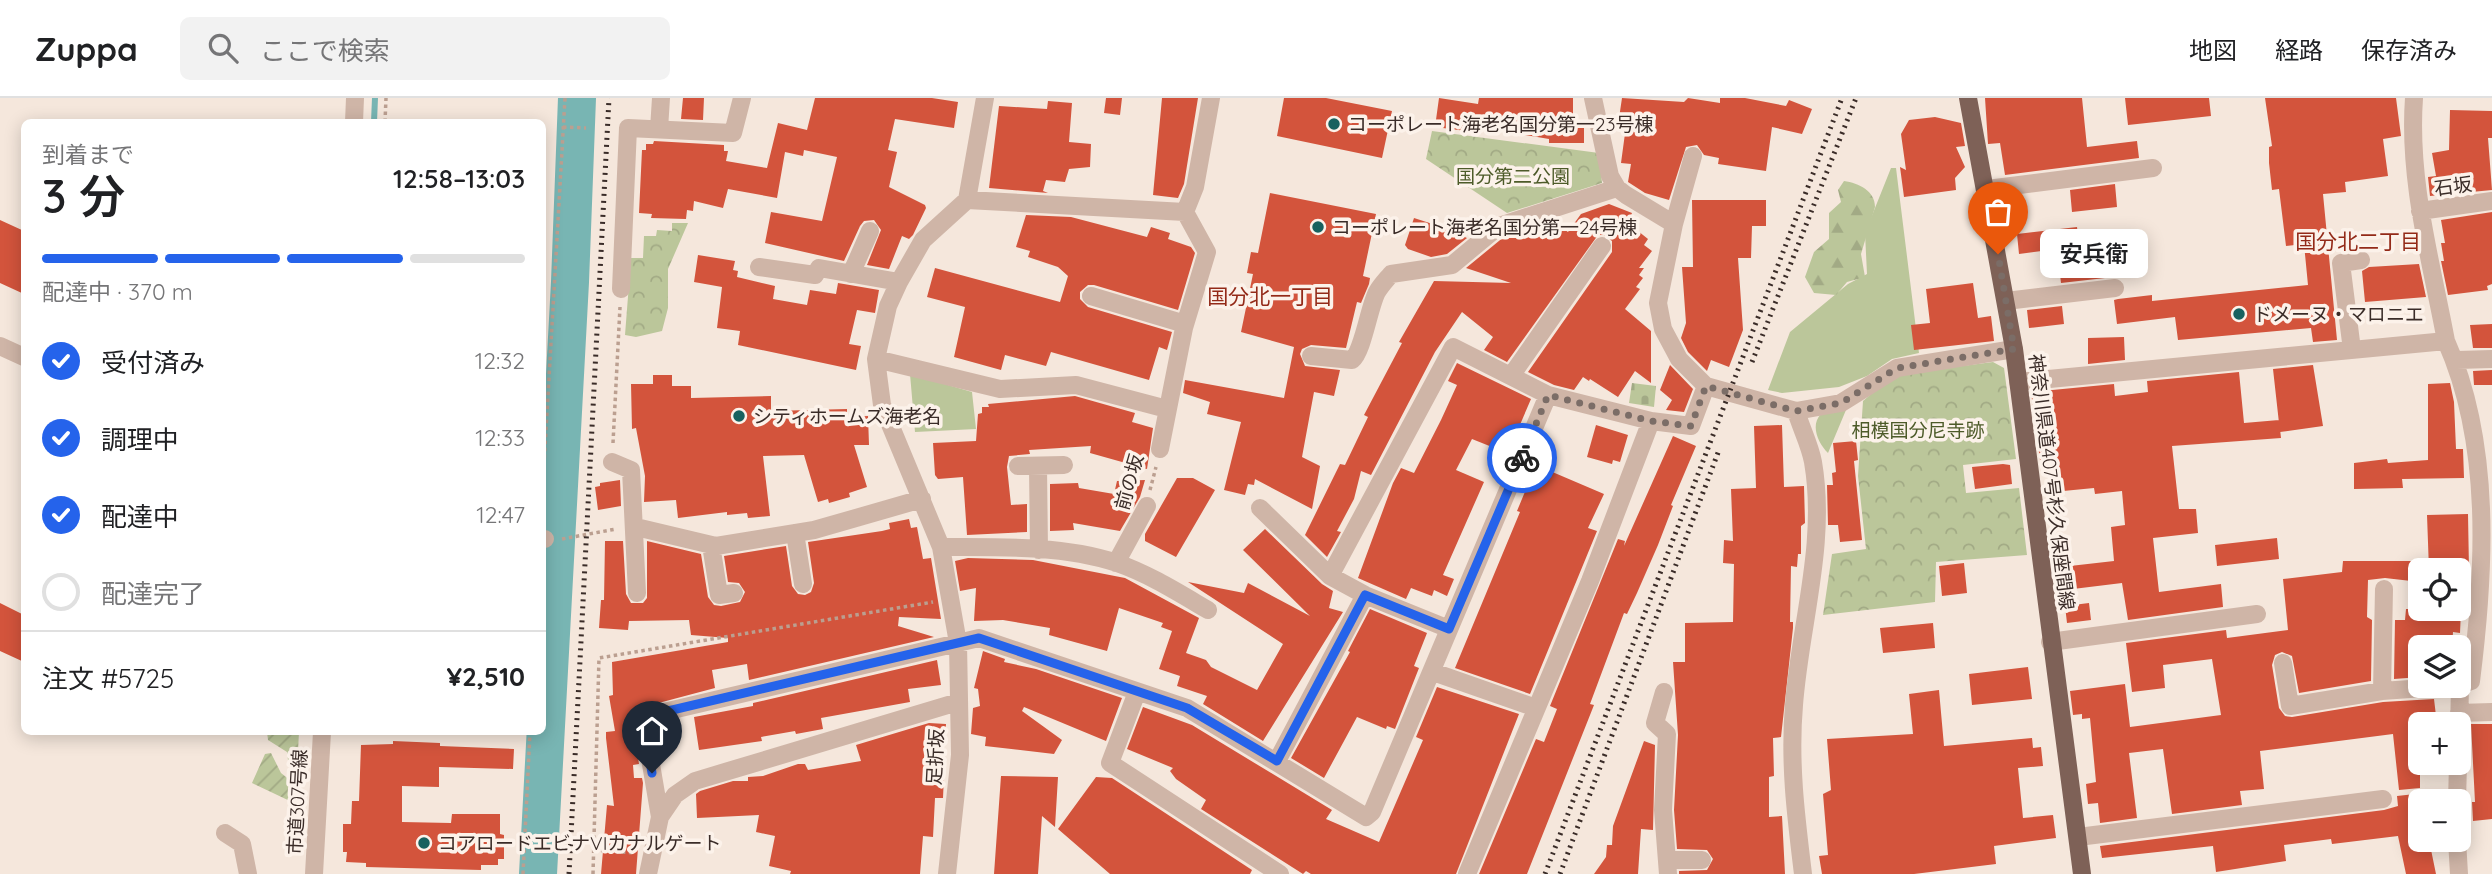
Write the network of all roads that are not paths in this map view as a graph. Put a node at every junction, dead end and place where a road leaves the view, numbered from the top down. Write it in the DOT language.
graph roads {
  1 [pos="355,98"];
  2 [pos="661,98"];
  3 [pos="742,98"];
  4 [pos="985,98"];
  5 [pos="1211,98"];
  6 [pos="1592,98"];
  7 [pos="1968,98"];
  8 [pos="2414,98"];
  9 [pos="354,119"];
  10 [pos="659,129"];
  11 [pos="1693,156"];
  12 [pos="2152,168"];
  13 [pos="1617,188"];
  14 [pos="1987,190"];
  15 [pos="967,200"];
  16 [pos="2492,201"];
  17 [pos="2420,211"];
  18 [pos="1185,212"];
  19 [pos="1674,224"];
  20 [pos="870,231"];
  21 [pos="1602,246"];
  22 [pos="2361,260"];
  23 [pos="759,267"];
  24 [pos="851,274"];
  25 [pos="899,282"];
  26 [pos="2115,288"];
  27 [pos="621,289"];
  28 [pos="1091,296"];
  29 [pos="2006,301"];
  30 [pos="1185,324"];
  31 [pos="2446,341"];
  32 [pos="0,346"];
  33 [pos="2014,349"];
  34 [pos="2352,350"];
  35 [pos="1311,355"];
  36 [pos="21,356"];
  37 [pos="876,359"];
  38 [pos="2492,359"];
  39 [pos="2456,360"];
  40 [pos="1511,376"];
  41 [pos="2018,382"];
  42 [pos="1706,386"];
  43 [pos="1548,395"];
  44 [pos="1167,409"];
  45 [pos="1796,411"];
  46 [pos="1651,421"];
  47 [pos="1160,449"];
  48 [pos="612,463"];
  49 [pos="1064,465"];
  50 [pos="1018,466"];
  51 [pos="1038,466"];
  52 [pos="922,499"];
  53 [pos="1147,506"];
  54 [pos="1260,508"];
  55 [pos="2487,511"];
  56 [pos="636,527"];
  57 [pos="795,533"];
  58 [pos="711,545"];
  59 [pos="941,547"];
  60 [pos="1039,550"];
  61 [pos="1116,563"];
  62 [pos="1330,576"];
  63 [pos="803,584"];
  64 [pos="2384,589"];
  65 [pos="637,593"];
  66 [pos="734,593"];
  67 [pos="1365,595"];
  68 [pos="1208,610"];
  69 [pos="2256,614"];
  70 [pos="1449,629"];
  71 [pos="2050,642"];
  72 [pos="958,643"];
  73 [pos="2283,663"];
  74 [pos="1433,673"];
  75 [pos="2471,681"];
  76 [pos="2408,689"];
  77 [pos="2382,691"];
  78 [pos="1137,692"];
  79 [pos="1664,692"];
  80 [pos="958,702"];
  81 [pos="1536,708"];
  82 [pos="2492,712"];
  83 [pos="2471,713"];
  84 [pos="322,735"];
  85 [pos="1277,761"];
  86 [pos="2383,799"];
  87 [pos="660,817"];
  88 [pos="225,833"];
  89 [pos="2078,836"];
  90 [pos="2457,852"];
  91 [pos="1702,860"];
  92 [pos="1667,867"];
  93 [pos="248,874"];
  94 [pos="314,874"];
  95 [pos="648,874"];
  96 [pos="947,874"];
  97 [pos="1280,874"];
  98 [pos="1467,874"];
  99 [pos="1803,874"];
  100 [pos="2082,874"];
  101 [pos="2459,874"];
  1 -- 9 [label="street"];
  2 -- 10 [label="street"];
  3 -- 10 [label="street"];
  4 -- 15 [label="street"];
  5 -- 18 [label="street"];
  6 -- 13 [label="street"];
  7 -- 14 [label="main road, 神奈川県道407号杉久保座間線"];
  8 -- 17 [label="street"];
  10 -- 27 [label="street"];
  11 -- 19 [label="street"];
  12 -- 14 [label="street"];
  13 -- 19 [label="street"];
  13 -- 35 [label="street"];
  14 -- 29 [label="main road, 神奈川県道407号杉久保座間線"];
  15 -- 18 [label="street"];
  15 -- 25 [label="street"];
  16 -- 17 [label="street, 石坂"];
  17 -- 31 [label="street"];
  18 -- 30 [label="street"];
  19 -- 42 [label="street"];
  20 -- 24 [label="street"];
  21 -- 40 [label="street"];
  22 -- 34 [label="street"];
  23 -- 24 [label="street"];
  24 -- 25 [label="street"];
  25 -- 37 [label="street"];
  26 -- 29 [label="street"];
  28 -- 30 [label="street"];
  29 -- 33 [label="main road, 神奈川県道407号杉久保座間線"];
  30 -- 44 [label="street"];
  31 -- 34 [label="street"];
  31 -- 39 [label="street"];
  32 -- 36 [label="street"];
  33 -- 41 [label="main road, 神奈川県道407号杉久保座間線"];
  33 -- 45 [label="street"];
  34 -- 41 [label="street"];
  37 -- 44 [label="street"];
  37 -- 52 [label="street, 足折坂"];
  38 -- 39 [label="street"];
  39 -- 55 [label="street"];
  40 -- 43 [label="street"];
  40 -- 62 [label="street"];
  41 -- 71 [label="main road, 神奈川県道407号杉久保座間線"];
  42 -- 45 [label="street"];
  42 -- 46 [label="street"];
  43 -- 46 [label="street"];
  43 -- 70 [label="street"];
  44 -- 47 [label="street"];
  45 -- 99 [label="street"];
  46 -- 81 [label="street"];
  48 -- 56 [label="street"];
  49 -- 51 [label="street"];
  50 -- 51 [label="street"];
  51 -- 60 [label="street"];
  52 -- 57 [label="street"];
  52 -- 59 [label="street, 足折坂"];
  53 -- 61 [label="street, 前の坂"];
  54 -- 62 [label="street"];
  55 -- 75 [label="street"];
  56 -- 58 [label="street"];
  56 -- 65 [label="street"];
  57 -- 58 [label="street"];
  57 -- 63 [label="street"];
  58 -- 66 [label="street"];
  59 -- 60 [label="street"];
  59 -- 72 [label="street, 足折坂"];
  60 -- 61 [label="street"];
  61 -- 68 [label="street"];
  62 -- 67 [label="street"];
  64 -- 77 [label="street"];
  67 -- 70 [label="street"];
  67 -- 85 [label="street"];
  69 -- 71 [label="street"];
  70 -- 74 [label="street"];
  71 -- 89 [label="main road, 神奈川県道407号杉久保座間線"];
  72 -- 78 [label="street"];
  72 -- 80 [label="street, 足折坂"];
  72 -- 87 [label="street"];
  73 -- 77 [label="street"];
  74 -- 81 [label="street"];
  74 -- 85 [label="street"];
  76 -- 77 [label="street"];
  78 -- 85 [label="street"];
  78 -- 97 [label="street"];
  79 -- 92 [label="street"];
  80 -- 87 [label="street"];
  80 -- 96 [label="street, 足折坂"];
  81 -- 98 [label="street"];
  82 -- 83 [label="street"];
  84 -- 94 [label="street, 市道307号線"];
  86 -- 89 [label="street"];
  87 -- 95 [label="street"];
  88 -- 93 [label="street"];
  89 -- 100 [label="main road, 神奈川県道407号杉久保座間線"];
  90 -- 101 [label="street"];
  91 -- 92 [label="street"];
}
